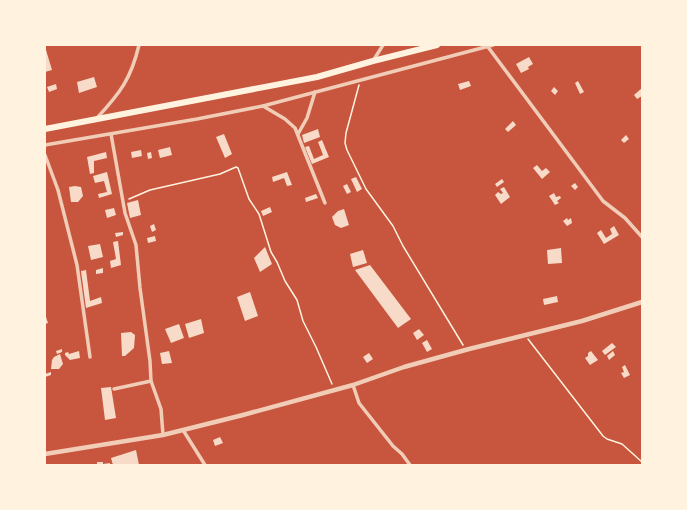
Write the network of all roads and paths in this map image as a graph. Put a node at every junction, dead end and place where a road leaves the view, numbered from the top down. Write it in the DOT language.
graph roads {
  1 [pos="139,45"];
  2 [pos="383,45"];
  3 [pos="437,45"];
  4 [pos="493,45"];
  5 [pos="488,47"];
  6 [pos="373,61"];
  7 [pos="361,79"];
  8 [pos="315,92"];
  9 [pos="263,106"];
  10 [pos="95,120"];
  11 [pos="45,129"];
  12 [pos="111,134"];
  13 [pos="298,134"];
  14 [pos="45,145"];
  15 [pos="45,155"];
  16 [pos="123,201"];
  17 [pos="325,203"];
  18 [pos="642,237"];
  19 [pos="642,302"];
  20 [pos="524,335"];
  21 [pos="466,350"];
  22 [pos="90,357"];
  23 [pos="151,381"];
  24 [pos="353,385"];
  25 [pos="114,389"];
  26 [pos="334,390"];
  27 [pos="183,430"];
  28 [pos="163,435"];
  29 [pos="45,454"];
  30 [pos="642,462"];
  31 [pos="205,465"];
  32 [pos="410,465"];
  1 -- 10 [label="street"];
  2 -- 6 [label="street"];
  3 -- 6 [label="highway"];
  4 -- 5 [label="street"];
  5 -- 7 [label="street"];
  5 -- 18 [label="street"];
  6 -- 10 [label="highway"];
  7 -- 8 [label="street"];
  7 -- 21 [label="path"];
  8 -- 9 [label="street"];
  8 -- 13 [label="street"];
  9 -- 12 [label="street"];
  9 -- 13 [label="street"];
  10 -- 11 [label="highway"];
  12 -- 14 [label="street"];
  12 -- 16 [label="street"];
  13 -- 17 [label="street"];
  15 -- 22 [label="street"];
  16 -- 23 [label="street"];
  16 -- 26 [label="path"];
  19 -- 20 [label="street"];
  20 -- 21 [label="street"];
  20 -- 30 [label="path"];
  21 -- 24 [label="street"];
  23 -- 25 [label="street"];
  23 -- 28 [label="street"];
  24 -- 26 [label="street"];
  24 -- 32 [label="street"];
  26 -- 27 [label="street"];
  27 -- 28 [label="street"];
  27 -- 31 [label="street"];
  28 -- 29 [label="street"];
}
